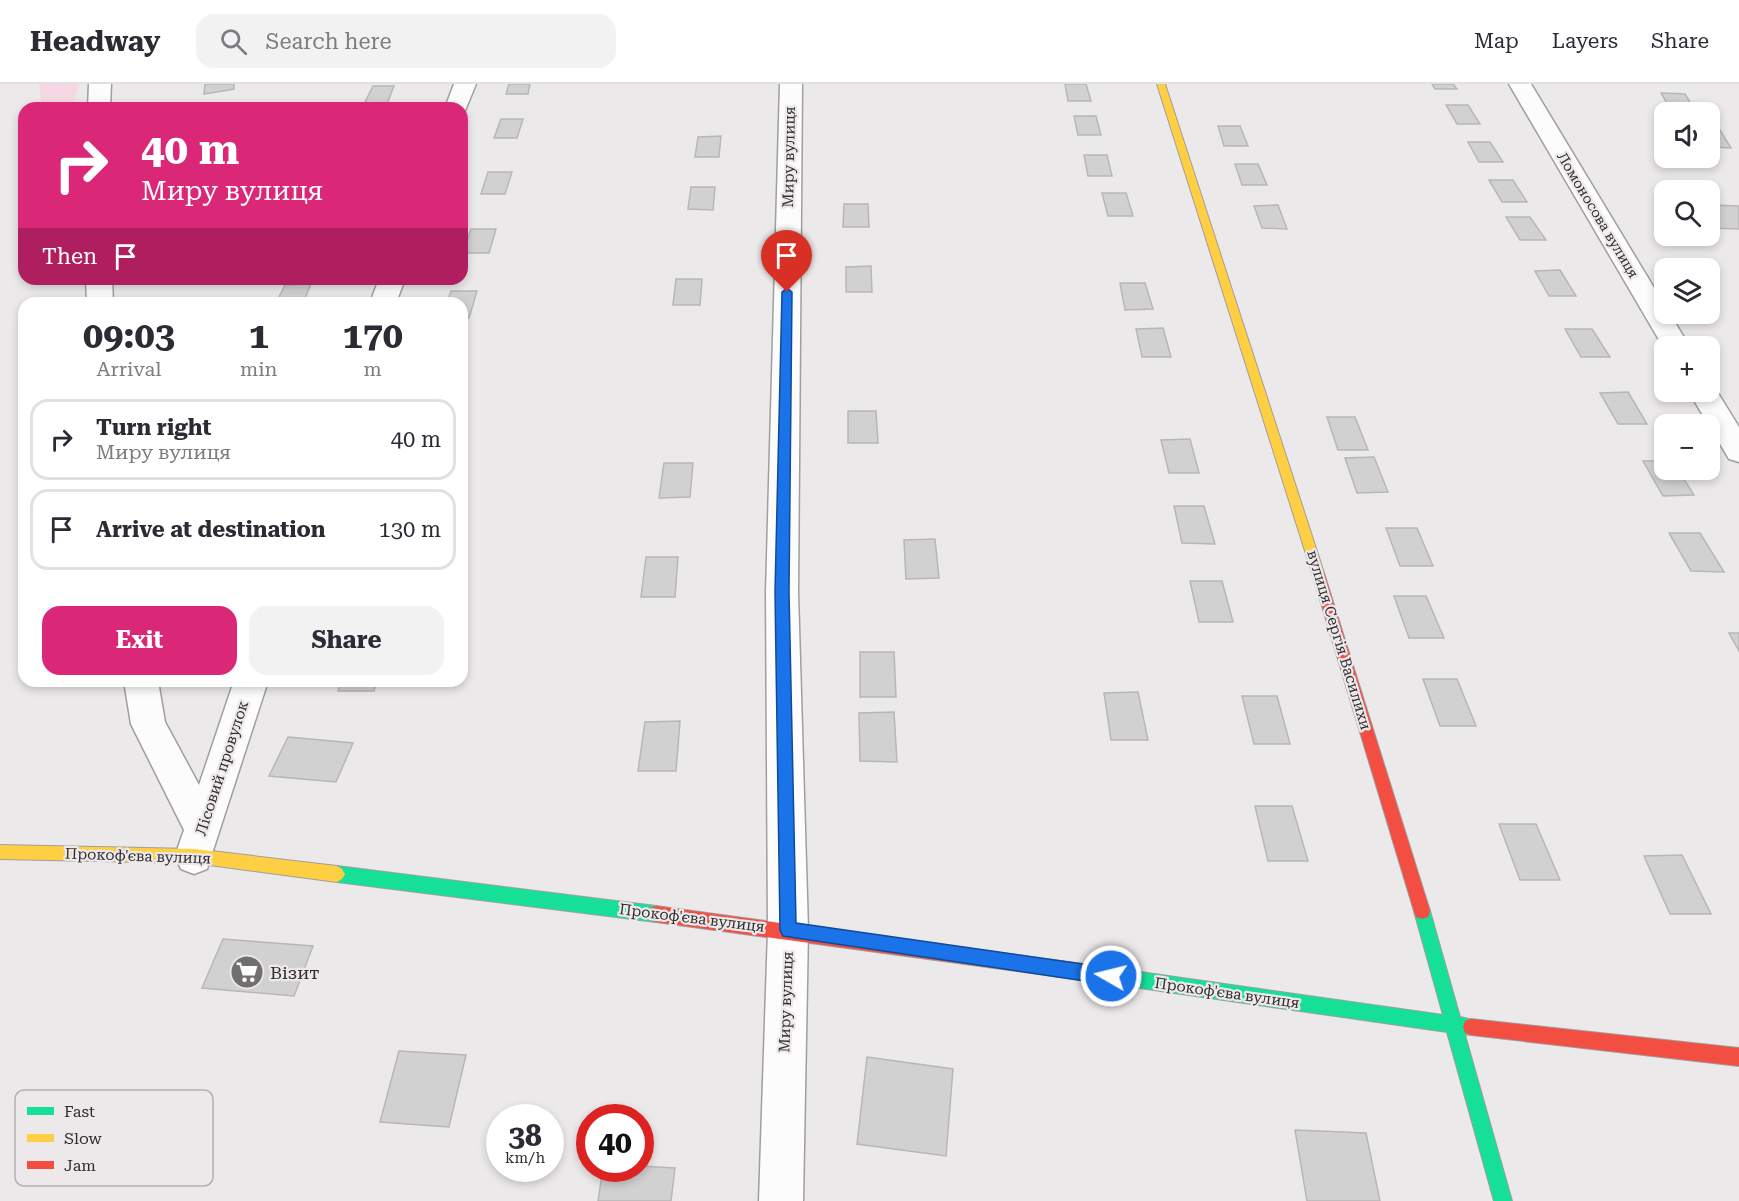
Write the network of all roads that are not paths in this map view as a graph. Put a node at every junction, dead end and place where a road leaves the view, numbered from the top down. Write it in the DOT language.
graph roads {
  1 [pos="100,84"];
  2 [pos="465,84"];
  3 [pos="791,84"];
  4 [pos="1161,84"];
  5 [pos="1520,84"];
  6 [pos="99,102"];
  7 [pos="458,102"];
  8 [pos="1670,336"];
  9 [pos="1709,402"];
  10 [pos="1739,451"];
  11 [pos="142,687"];
  12 [pos="249,687"];
  13 [pos="198,842"];
  14 [pos="0,852"];
  15 [pos="788,930"];
  16 [pos="1457,1026"];
  17 [pos="1739,1057"];
  18 [pos="781,1201"];
  19 [pos="1503,1201"];
  1 -- 6 [label="street"];
  2 -- 7 [label="street"];
  3 -- 15 [label="street, Миру вулиця"];
  4 -- 16 [label="street, вулиця Сергія Василихи"];
  5 -- 8 [label="street, Ломоносова вулиця"];
  9 -- 10 [label="street"];
  11 -- 13 [label="street"];
  12 -- 13 [label="street, Лісовий провулок"];
  13 -- 14 [label="street, Прокоф'єва вулиця"];
  13 -- 15 [label="street, Прокоф'єва вулиця"];
  15 -- 16 [label="street, Прокоф'єва вулиця"];
  15 -- 18 [label="street, Миру вулиця"];
  16 -- 17 [label="street, Прокоф'єва вулиця"];
  16 -- 19 [label="street, вулиця Сергія Василихи"];
}
